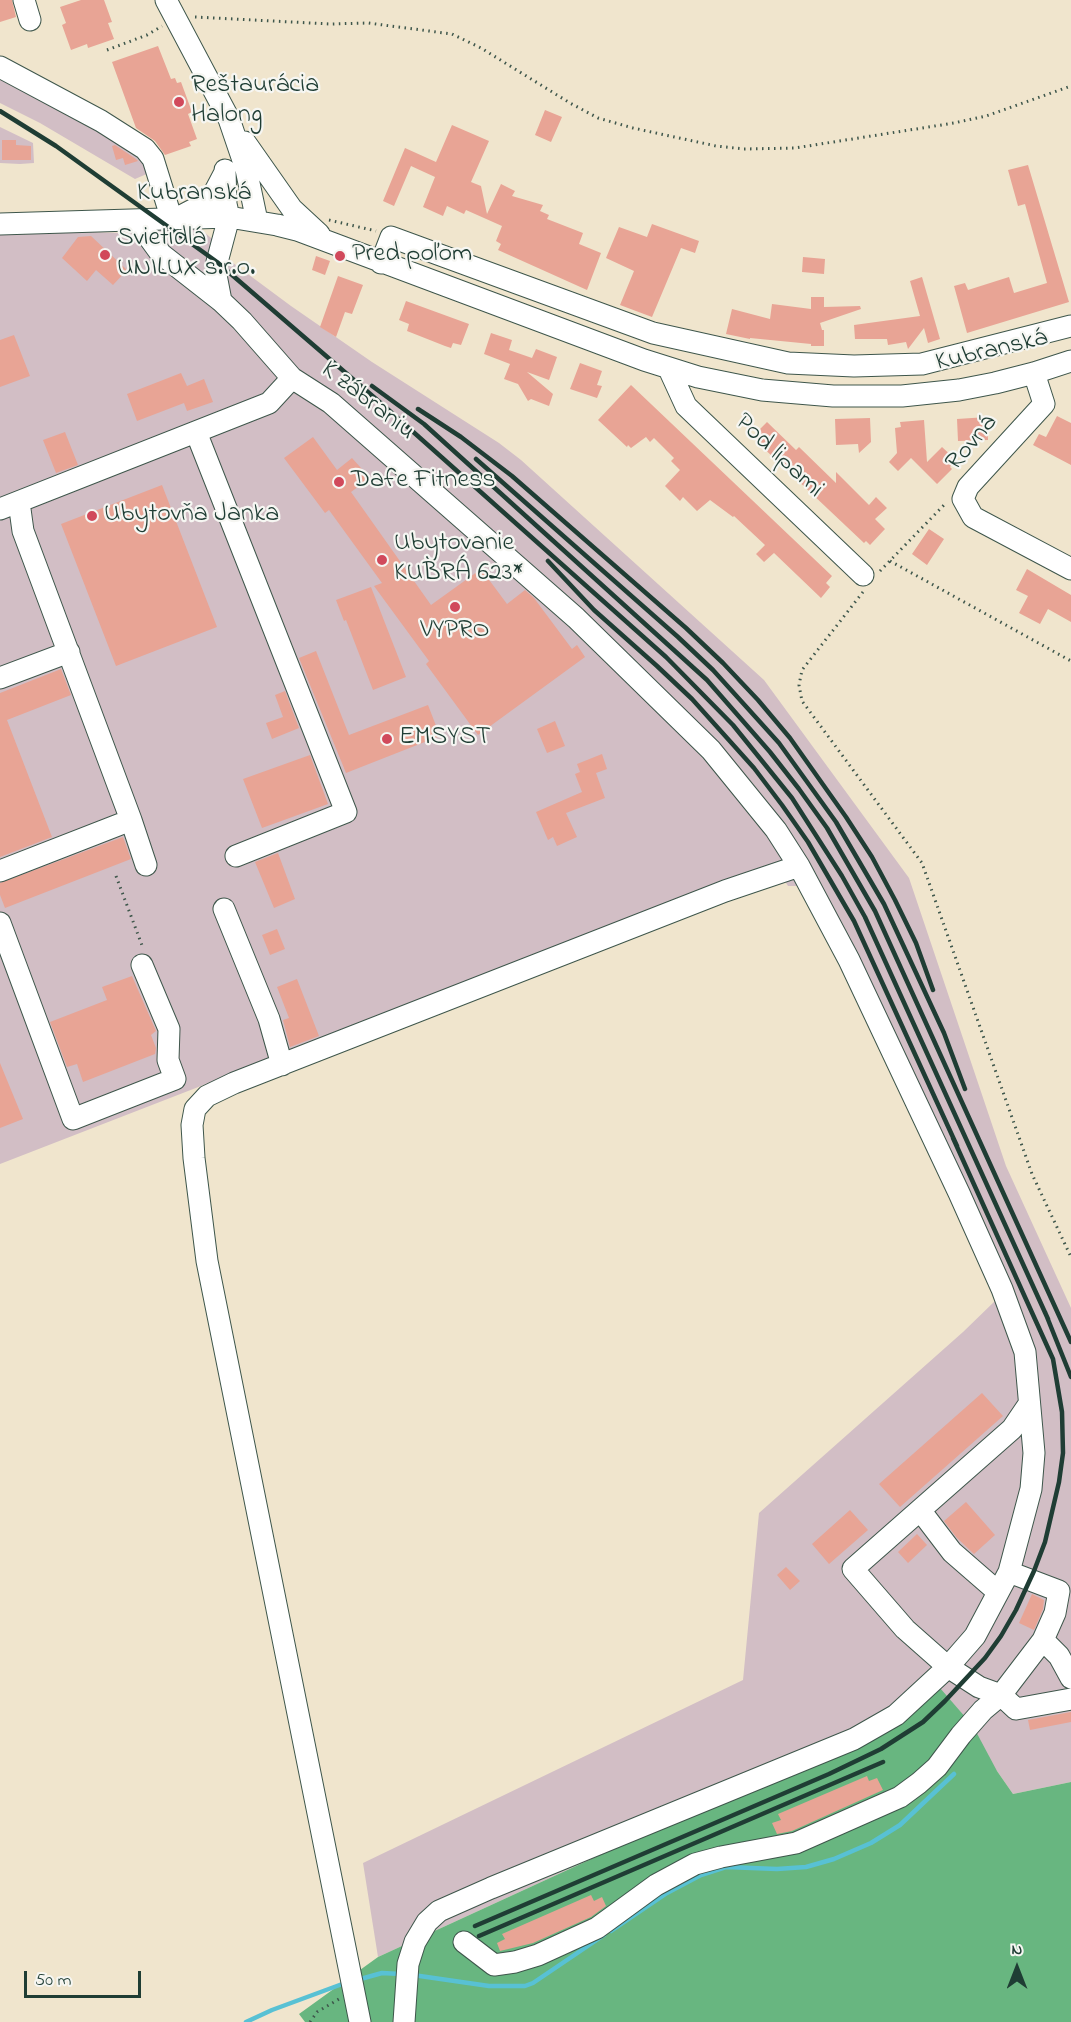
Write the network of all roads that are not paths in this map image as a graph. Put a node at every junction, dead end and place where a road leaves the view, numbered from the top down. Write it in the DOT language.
graph roads {
  1 [pos="24,0"];
  2 [pos="166,0"];
  3 [pos="30,20"];
  4 [pos="0,67"];
  5 [pos="229,119"];
  6 [pos="225,170"];
  7 [pos="229,218"];
  8 [pos="172,219"];
  9 [pos="257,220"];
  10 [pos="137,221"];
  11 [pos="0,224"];
  12 [pos="326,242"];
  13 [pos="381,263"];
  14 [pos="517,283"];
  15 [pos="221,300"];
  16 [pos="507,309"];
  17 [pos="1066,328"];
  18 [pos="653,333"];
  19 [pos="644,360"];
  20 [pos="1071,362"];
  21 [pos="788,363"];
  22 [pos="922,364"];
  23 [pos="669,369"];
  24 [pos="1034,373"];
  25 [pos="292,378"];
  26 [pos="786,393"];
  27 [pos="926,394"];
  28 [pos="278,405"];
  29 [pos="254,426"];
  30 [pos="195,432"];
  31 [pos="10,506"];
  32 [pos="1071,569"];
  33 [pos="868,580"];
  34 [pos="62,647"];
  35 [pos="0,663"];
  36 [pos="0,678"];
  37 [pos="131,820"];
  38 [pos="236,856"];
  39 [pos="146,865"];
  40 [pos="799,866"];
  41 [pos="0,871"];
  42 [pos="224,909"];
  43 [pos="0,923"];
  44 [pos="143,957"];
  45 [pos="282,1065"];
  46 [pos="1029,1404"];
  47 [pos="920,1510"];
  48 [pos="1009,1572"];
  49 [pos="1065,1588"];
  50 [pos="998,1592"];
  51 [pos="1043,1640"];
  52 [pos="948,1667"];
  53 [pos="1071,1678"];
  54 [pos="1001,1695"];
  55 [pos="1071,1699"];
  56 [pos="464,1942"];
  57 [pos="360,2022"];
  58 [pos="404,2022"];
  1 -- 3 [label="street"];
  2 -- 5 [label="street"];
  4 -- 8 [label="street"];
  5 -- 6 [label="street"];
  5 -- 9 [label="street"];
  5 -- 12 [label="street"];
  6 -- 7 [label="street"];
  6 -- 8 [label="street"];
  7 -- 8 [label="street, Kubranská"];
  7 -- 9 [label="street, Kubranská"];
  7 -- 15 [label="street"];
  8 -- 10 [label="street, Kubranská"];
  9 -- 12 [label="street, Kubranská"];
  10 -- 11 [label="street, Kubranská"];
  10 -- 15 [label="street, K zábraniu"];
  12 -- 13 [label="street, Kubranská"];
  13 -- 14 [label="street, Kubranská"];
  13 -- 16 [label="street, Kubranská"];
  14 -- 16 [label="street"];
  14 -- 18 [label="street, Kubranská"];
  15 -- 25 [label="street, K zábraniu"];
  16 -- 19 [label="street, Kubranská"];
  17 -- 20 [label="street, Kubranská"];
  17 -- 22 [label="street, Kubranská"];
  18 -- 19 [label="street"];
  18 -- 21 [label="street, Kubranská"];
  19 -- 23 [label="street, Kubranská"];
  20 -- 24 [label="street, Kubranská"];
  21 -- 22 [label="street, Kubranská"];
  21 -- 26 [label="street"];
  22 -- 27 [label="street, Kubranská"];
  23 -- 26 [label="street, Kubranská"];
  23 -- 33 [label="street, Pod lipami"];
  24 -- 27 [label="street, Kubranská"];
  24 -- 32 [label="street, Rovná"];
  25 -- 28 [label="street"];
  25 -- 40 [label="street, K zábraniu"];
  26 -- 27 [label="street, Kubranská"];
  28 -- 29 [label="street"];
  28 -- 30 [label="street"];
  30 -- 31 [label="street"];
  30 -- 38 [label="street"];
  31 -- 34 [label="street"];
  34 -- 35 [label="street"];
  34 -- 36 [label="street"];
  34 -- 37 [label="street"];
  37 -- 39 [label="street"];
  37 -- 41 [label="street"];
  40 -- 45 [label="street"];
  40 -- 46 [label="street, K zábraniu"];
  42 -- 45 [label="street"];
  43 -- 44 [label="street"];
  45 -- 57 [label="street"];
  46 -- 47 [label="street"];
  46 -- 48 [label="street, K zábraniu"];
  47 -- 50 [label="street"];
  47 -- 52 [label="street"];
  48 -- 49 [label="street"];
  48 -- 50 [label="street, K zábraniu"];
  49 -- 51 [label="street"];
  50 -- 52 [label="street, K zábraniu"];
  51 -- 53 [label="street"];
  51 -- 54 [label="street"];
  52 -- 54 [label="street"];
  52 -- 58 [label="street, K zábraniu"];
  54 -- 55 [label="street"];
  54 -- 56 [label="street"];
}
